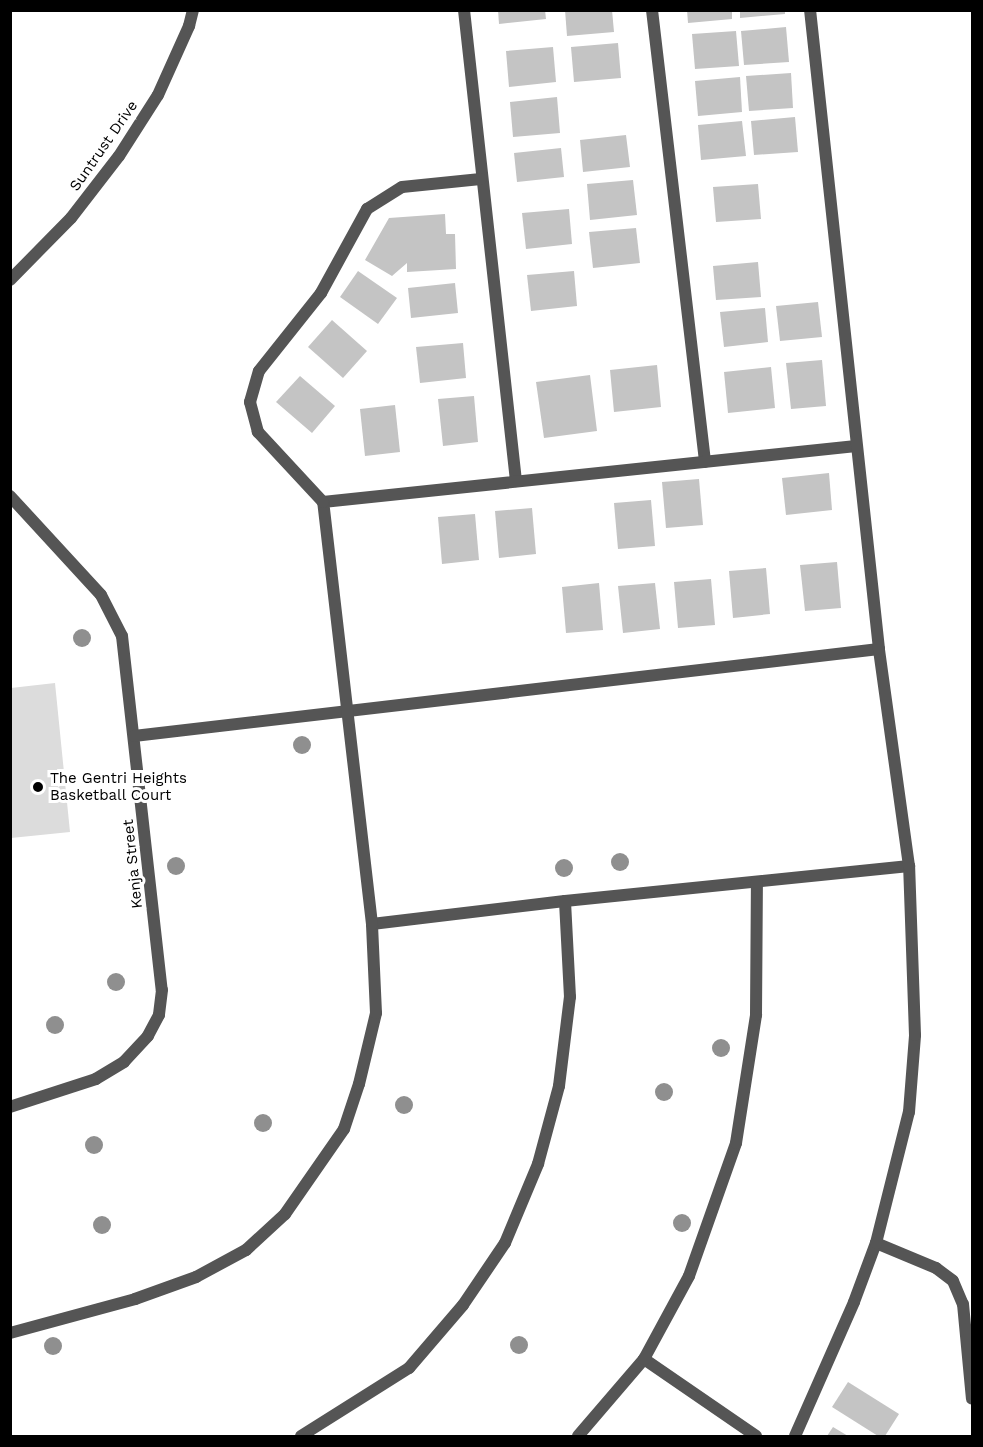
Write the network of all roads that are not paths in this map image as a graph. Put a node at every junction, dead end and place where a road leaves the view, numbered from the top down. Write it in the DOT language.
graph roads {
  1 [pos="193,10"];
  2 [pos="464,10"];
  3 [pos="652,10"];
  4 [pos="810,10"];
  5 [pos="481,179"];
  6 [pos="10,280"];
  7 [pos="856,446"];
  8 [pos="705,462"];
  9 [pos="516,481"];
  10 [pos="10,496"];
  11 [pos="323,502"];
  12 [pos="879,649"];
  13 [pos="346,710"];
  14 [pos="134,736"];
  15 [pos="909,866"];
  16 [pos="757,882"];
  17 [pos="565,901"];
  18 [pos="372,924"];
  19 [pos="10,1107"];
  20 [pos="876,1243"];
  21 [pos="10,1333"];
  22 [pos="644,1359"];
  23 [pos="972,1399"];
  24 [pos="301,1437"];
  25 [pos="578,1437"];
  26 [pos="756,1437"];
  27 [pos="795,1437"];
  1 -- 6 [label="street, Suntrust Drive"];
  2 -- 5 [label="street"];
  3 -- 8 [label="street"];
  4 -- 7 [label="street"];
  5 -- 9 [label="street"];
  5 -- 11 [label="street"];
  7 -- 8 [label="street"];
  7 -- 12 [label="street"];
  8 -- 9 [label="street"];
  9 -- 11 [label="street"];
  10 -- 14 [label="street, Kenja Street"];
  11 -- 13 [label="street"];
  12 -- 13 [label="street"];
  12 -- 15 [label="street"];
  13 -- 14 [label="street"];
  13 -- 18 [label="street"];
  14 -- 19 [label="street, Kenja Street"];
  15 -- 16 [label="street"];
  15 -- 20 [label="street"];
  16 -- 17 [label="street"];
  16 -- 22 [label="street"];
  17 -- 18 [label="street"];
  17 -- 24 [label="street"];
  18 -- 21 [label="street"];
  20 -- 23 [label="street"];
  20 -- 27 [label="street"];
  22 -- 25 [label="street"];
  22 -- 26 [label="street"];
}
